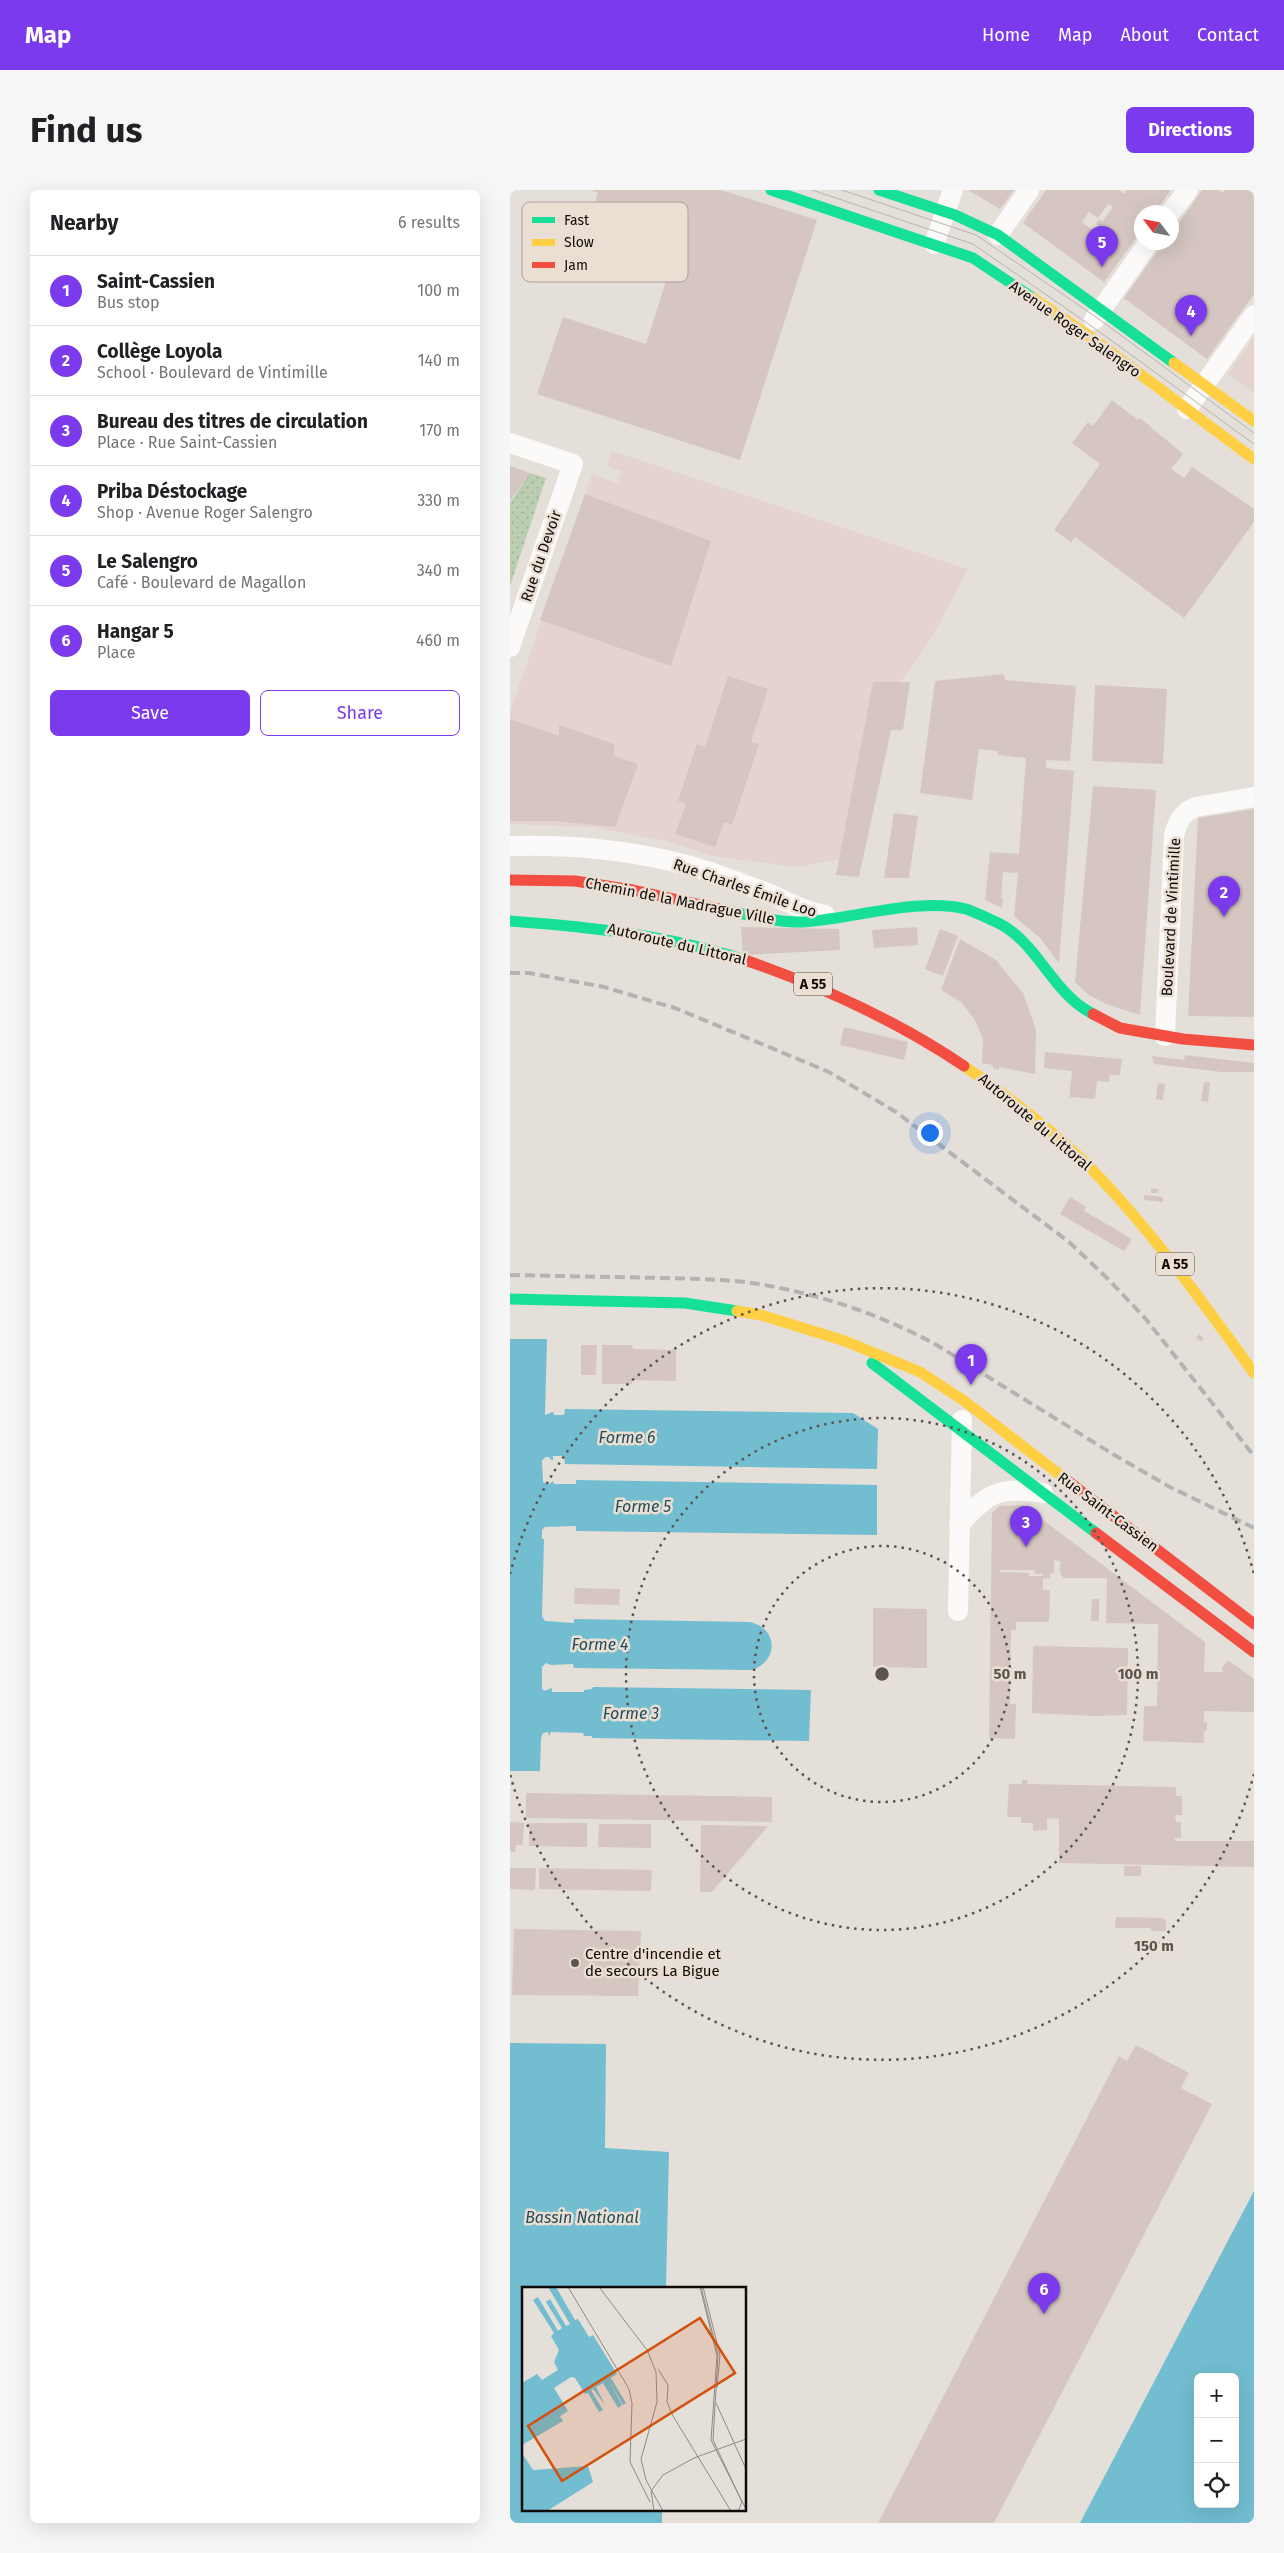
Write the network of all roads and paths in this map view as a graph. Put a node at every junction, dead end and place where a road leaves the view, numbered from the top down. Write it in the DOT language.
graph roads {
  1 [pos="771,190"];
  2 [pos="879,190"];
  3 [pos="953,190"];
  4 [pos="1029,190"];
  5 [pos="1188,190"];
  6 [pos="1176,205"];
  7 [pos="945,211"];
  8 [pos="998,235"];
  9 [pos="934,244"];
  10 [pos="1143,250"];
  11 [pos="1101,309"];
  12 [pos="1254,315"];
  13 [pos="1084,333"];
  14 [pos="1204,384"];
  15 [pos="1187,409"];
  16 [pos="1254,421"];
  17 [pos="510,443"];
  18 [pos="1254,459"];
  19 [pos="510,647"];
  20 [pos="1254,797"];
  21 [pos="510,846"];
  22 [pos="510,880"];
  23 [pos="832,917"];
  24 [pos="510,921"];
  25 [pos="1165,1036"];
  26 [pos="1254,1046"];
  27 [pos="510,1299"];
  28 [pos="846,1341"];
  29 [pos="1254,1373"];
  30 [pos="963,1400"];
  31 [pos="961,1431"];
  32 [pos="1044,1493"];
  33 [pos="959,1525"];
  34 [pos="958,1611"];
  35 [pos="1254,1624"];
  36 [pos="1254,1652"];
  1 -- 9 [label="main road, Avenue Roger Salengro"];
  2 -- 7 [label="main road, Avenue Roger Salengro"];
  3 -- 7 [label="street"];
  4 -- 8 [label="street"];
  5 -- 6 [label="street"];
  7 -- 8 [label="main road, Avenue Roger Salengro"];
  7 -- 9 [label="street"];
  8 -- 11 [label="main road, Avenue Roger Salengro"];
  9 -- 13 [label="main road, Avenue Roger Salengro"];
  10 -- 11 [label="street"];
  11 -- 13 [label="street"];
  11 -- 14 [label="main road, Avenue Roger Salengro"];
  12 -- 14 [label="street"];
  13 -- 15 [label="main road, Avenue Roger Salengro"];
  14 -- 15 [label="street"];
  14 -- 16 [label="main road, Avenue Roger Salengro"];
  15 -- 18 [label="main road, Avenue Roger Salengro"];
  17 -- 19 [label="street, Rue du Devoir"];
  20 -- 25 [label="street, Boulevard de Vintimille"];
  21 -- 23 [label="street, Rue Charles Émile Loo"];
  22 -- 23 [label="main road, Chemin de la Madrague Ville"];
  23 -- 25 [label="main road, Chemin de la Madrague Ville"];
  24 -- 29 [label="main road, Autoroute du Littoral / A 55"];
  25 -- 26 [label="main road, Chemin de la Madrague Ville"];
  27 -- 28 [label="main road, Rue Saint-Cassien"];
  28 -- 30 [label="main road, Rue Saint-Cassien"];
  28 -- 31 [label="main road, Rue Saint-Cassien"];
  30 -- 31 [label="street"];
  30 -- 35 [label="main road, Rue Saint-Cassien"];
  31 -- 32 [label="main road, Rue Saint-Cassien"];
  31 -- 33 [label="street"];
  32 -- 33 [label="street"];
  32 -- 36 [label="main road, Rue Saint-Cassien"];
  33 -- 34 [label="street"];
}
